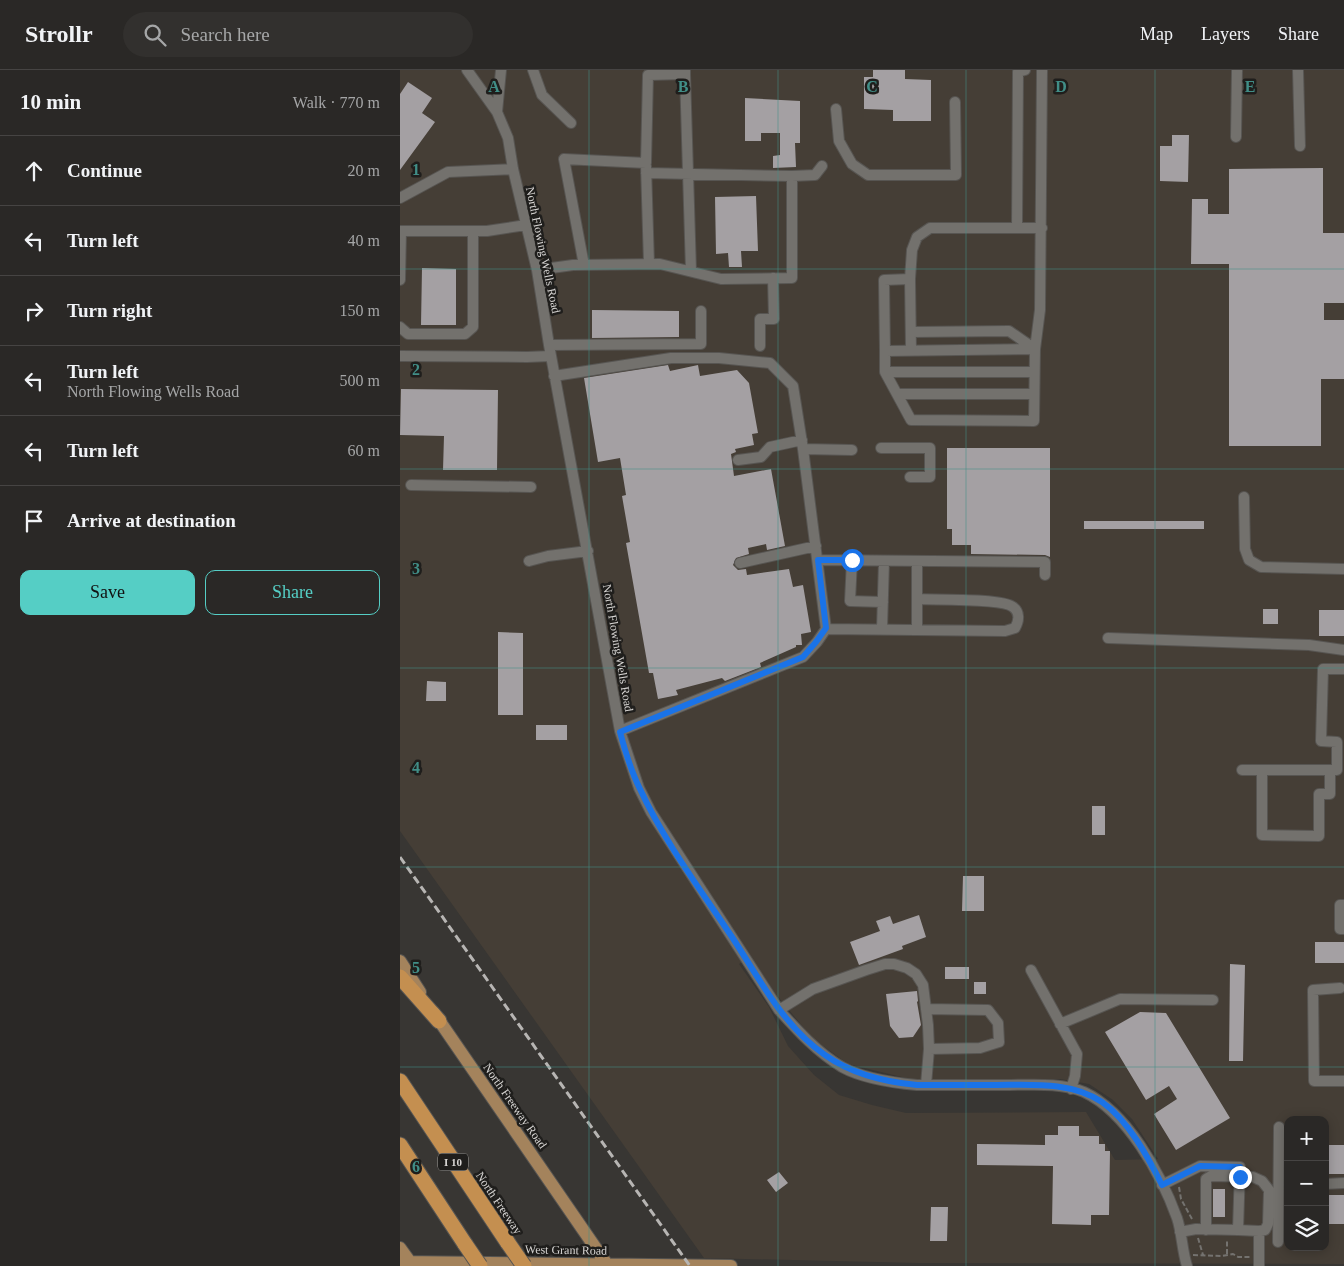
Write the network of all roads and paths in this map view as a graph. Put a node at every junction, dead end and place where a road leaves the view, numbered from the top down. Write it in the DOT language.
graph roads {
  1 [pos="467,70"];
  2 [pos="501,70"];
  3 [pos="533,70"];
  4 [pos="1025,70"];
  5 [pos="1042,70"];
  6 [pos="1236,70"];
  7 [pos="1298,70"];
  8 [pos="648,72"];
  9 [pos="685,72"];
  10 [pos="956,102"];
  11 [pos="836,109"];
  12 [pos="497,112"];
  13 [pos="571,123"];
  14 [pos="1236,137"];
  15 [pos="1300,146"];
  16 [pos="822,166"];
  17 [pos="513,168"];
  18 [pos="646,168"];
  19 [pos="688,174"];
  20 [pos="792,176"];
  21 [pos="400,198"];
  22 [pos="526,226"];
  23 [pos="1017,228"];
  24 [pos="1042,228"];
  25 [pos="400,231"];
  26 [pos="473,231"];
  27 [pos="649,264"];
  28 [pos="584,265"];
  29 [pos="537,270"];
  30 [pos="691,271"];
  31 [pos="773,278"];
  32 [pos="910,279"];
  33 [pos="400,280"];
  34 [pos="701,311"];
  35 [pos="400,327"];
  36 [pos="911,332"];
  37 [pos="548,345"];
  38 [pos="760,346"];
  39 [pos="1035,349"];
  40 [pos="885,351"];
  41 [pos="912,351"];
  42 [pos="400,356"];
  43 [pos="551,356"];
  44 [pos="885,372"];
  45 [pos="1034,372"];
  46 [pos="554,376"];
  47 [pos="898,394"];
  48 [pos="1034,394"];
  49 [pos="803,444"];
  50 [pos="881,448"];
  51 [pos="852,450"];
  52 [pos="738,460"];
  53 [pos="910,477"];
  54 [pos="411,485"];
  55 [pos="531,487"];
  56 [pos="1244,497"];
  57 [pos="816,546"];
  58 [pos="588,551"];
  59 [pos="818,560"];
  60 [pos="852,560"];
  61 [pos="884,560"];
  62 [pos="529,561"];
  63 [pos="917,561"];
  64 [pos="740,564"];
  65 [pos="1344,570"];
  66 [pos="1045,575"];
  67 [pos="917,599"];
  68 [pos="883,602"];
  69 [pos="826,628"];
  70 [pos="882,629"];
  71 [pos="917,630"];
  72 [pos="1108,638"];
  73 [pos="1344,650"];
  74 [pos="1344,669"];
  75 [pos="620,732"];
  76 [pos="1340,743"];
  77 [pos="1242,770"];
  78 [pos="1262,770"];
  79 [pos="1337,770"];
  80 [pos="1344,905"];
  81 [pos="1344,929"];
  82 [pos="400,961"];
  83 [pos="1031,970"];
  84 [pos="400,977"];
  85 [pos="1340,988"];
  86 [pos="1212,1000"];
  87 [pos="779,1010"];
  88 [pos="926,1010"];
  89 [pos="439,1021"];
  90 [pos="1060,1024"];
  91 [pos="929,1049"];
  92 [pos="400,1081"];
  93 [pos="1344,1081"];
  94 [pos="926,1085"];
  95 [pos="1071,1089"];
  96 [pos="1280,1127"];
  97 [pos="400,1145"];
  98 [pos="1240,1177"];
  99 [pos="1174,1178"];
  100 [pos="1283,1184"];
  101 [pos="1329,1184"];
  102 [pos="1344,1184"];
  103 [pos="1162,1185"];
  104 [pos="1201,1229"];
  105 [pos="1238,1230"];
  106 [pos="1260,1231"];
  107 [pos="1180,1232"];
  108 [pos="1278,1242"];
  109 [pos="400,1248"];
  110 [pos="1184,1255"];
  111 [pos="1203,1255"];
  112 [pos="1259,1262"];
  113 [pos="408,1263"];
  114 [pos="608,1265"];
  115 [pos="480,1266"];
  116 [pos="524,1266"];
  117 [pos="732,1266"];
  118 [pos="1187,1266"];
  1 -- 12 [label="street, North Flowing Wells Road"];
  2 -- 12 [label="street"];
  3 -- 13 [label="street"];
  4 -- 23 [label="street"];
  5 -- 24 [label="street"];
  6 -- 14 [label="street"];
  7 -- 15 [label="street"];
  8 -- 9 [label="street"];
  8 -- 18 [label="street"];
  9 -- 19 [label="street"];
  10 -- 11 [label="street"];
  12 -- 17 [label="street, North Flowing Wells Road"];
  16 -- 20 [label="street"];
  17 -- 21 [label="street"];
  17 -- 22 [label="street, North Flowing Wells Road"];
  18 -- 19 [label="street"];
  18 -- 27 [label="street"];
  18 -- 28 [label="street"];
  19 -- 20 [label="street"];
  19 -- 30 [label="street"];
  20 -- 31 [label="street"];
  22 -- 26 [label="street"];
  22 -- 29 [label="street, North Flowing Wells Road"];
  23 -- 24 [label="street"];
  23 -- 32 [label="street"];
  24 -- 39 [label="street"];
  25 -- 26 [label="street"];
  25 -- 33 [label="street"];
  26 -- 35 [label="street"];
  27 -- 28 [label="street"];
  27 -- 30 [label="street"];
  28 -- 29 [label="street"];
  29 -- 37 [label="street, North Flowing Wells Road"];
  30 -- 31 [label="street"];
  31 -- 38 [label="street"];
  32 -- 36 [label="street"];
  32 -- 40 [label="street"];
  34 -- 37 [label="street"];
  36 -- 39 [label="street"];
  36 -- 41 [label="street"];
  37 -- 43 [label="street, North Flowing Wells Road"];
  39 -- 41 [label="street"];
  39 -- 45 [label="street"];
  40 -- 41 [label="street"];
  40 -- 44 [label="street"];
  42 -- 43 [label="street"];
  43 -- 46 [label="street, North Flowing Wells Road"];
  44 -- 45 [label="street"];
  44 -- 47 [label="street"];
  45 -- 48 [label="street"];
  46 -- 49 [label="street"];
  46 -- 58 [label="street, North Flowing Wells Road"];
  47 -- 48 [label="street"];
  47 -- 48 [label="street"];
  49 -- 51 [label="street"];
  49 -- 52 [label="street"];
  49 -- 57 [label="street"];
  50 -- 53 [label="street"];
  54 -- 55 [label="street"];
  56 -- 65 [label="street"];
  57 -- 59 [label="street"];
  57 -- 64 [label="street"];
  58 -- 62 [label="street"];
  58 -- 75 [label="street, North Flowing Wells Road"];
  59 -- 60 [label="street"];
  59 -- 69 [label="street"];
  60 -- 61 [label="street"];
  60 -- 68 [label="street"];
  61 -- 63 [label="street"];
  61 -- 68 [label="street"];
  63 -- 66 [label="street"];
  63 -- 67 [label="street"];
  67 -- 71 [label="street"];
  67 -- 71 [label="street"];
  68 -- 70 [label="street"];
  69 -- 70 [label="street"];
  69 -- 75 [label="street"];
  70 -- 71 [label="street"];
  72 -- 73 [label="street"];
  74 -- 76 [label="street"];
  75 -- 87 [label="street, North Flowing Wells Road"];
  76 -- 79 [label="street"];
  77 -- 78 [label="street"];
  78 -- 79 [label="street"];
  78 -- 79 [label="street"];
  80 -- 81 [label="street"];
  82 -- 89 [label="main road, North Freeway Road"];
  83 -- 90 [label="street"];
  84 -- 89 [label="highway"];
  85 -- 93 [label="street"];
  86 -- 90 [label="street"];
  87 -- 88 [label="street"];
  87 -- 94 [label="street, North Flowing Wells Road"];
  88 -- 91 [label="street"];
  88 -- 91 [label="street"];
  89 -- 114 [label="main road, North Freeway Road"];
  90 -- 95 [label="street"];
  91 -- 94 [label="street"];
  92 -- 116 [label="highway, North Freeway / I 10, bridge"];
  94 -- 95 [label="street, North Flowing Wells Road"];
  95 -- 103 [label="street, North Flowing Wells Road"];
  96 -- 100 [label="street"];
  97 -- 115 [label="highway, I 10, bridge"];
  98 -- 99 [label="street"];
  98 -- 104 [label="street"];
  98 -- 105 [label="street"];
  98 -- 106 [label="street"];
  99 -- 103 [label="street"];
  99 -- 104 [label="path"];
  100 -- 108 [label="street"];
  101 -- 102 [label="street"];
  103 -- 107 [label="street, North Flowing Wells Road"];
  104 -- 105 [label="street"];
  104 -- 107 [label="street"];
  104 -- 111 [label="path"];
  105 -- 106 [label="street"];
  106 -- 112 [label="street"];
  107 -- 110 [label="street, North Flowing Wells Road"];
  109 -- 113 [label="main road"];
  110 -- 111 [label="path"];
  110 -- 118 [label="street, North Flowing Wells Road"];
  111 -- 112 [label="path"];
  113 -- 114 [label="main road, West Grant Road"];
  114 -- 117 [label="main road, West Grant Road"];
}
